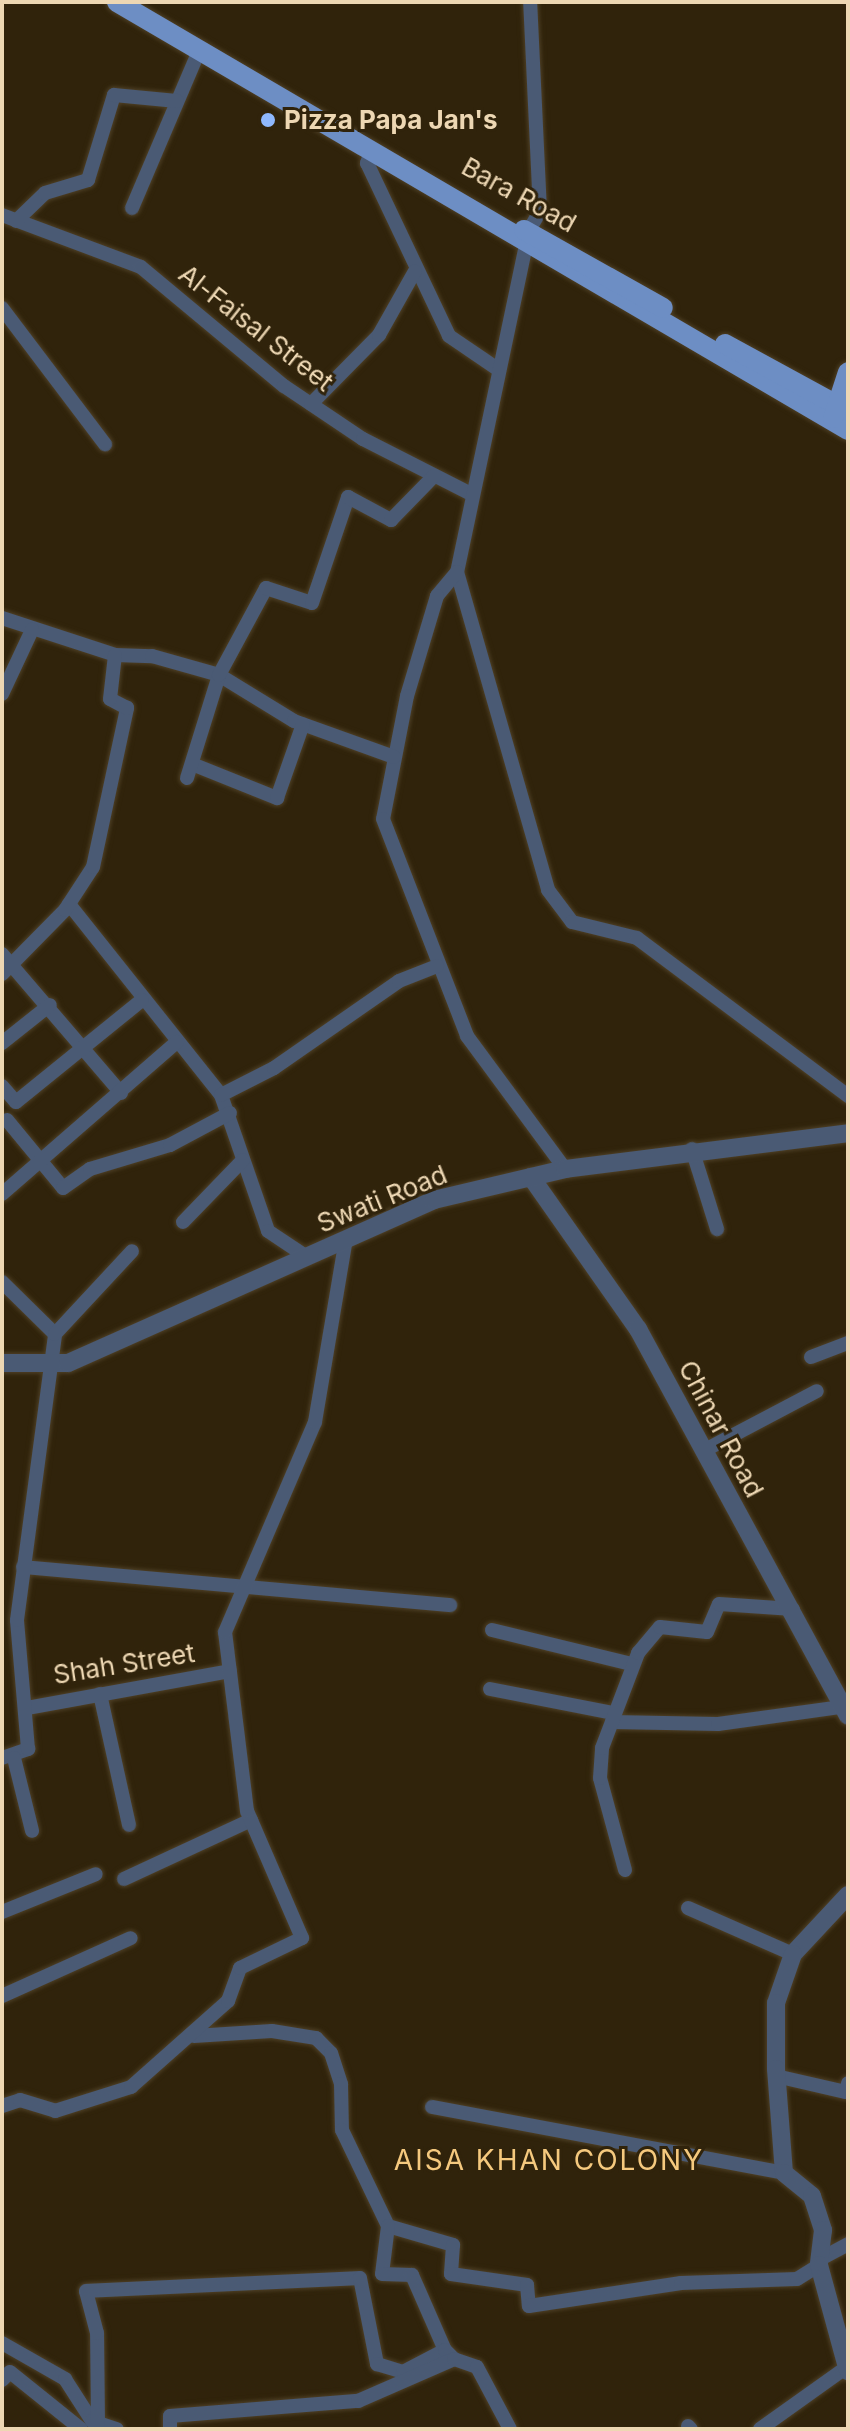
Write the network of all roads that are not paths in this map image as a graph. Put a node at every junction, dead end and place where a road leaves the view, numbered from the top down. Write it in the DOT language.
graph roads {
  1 [pos="117,2"];
  2 [pos="136,2"];
  3 [pos="530,2"];
  4 [pos="199,51"];
  5 [pos="264,84"];
  6 [pos="177,101"];
  7 [pos="371,152"];
  8 [pos="132,208"];
  9 [pos="9,218"];
  10 [pos="527,239"];
  11 [pos="415,271"];
  12 [pos="2,308"];
  13 [pos="499,370"];
  14 [pos="848,372"];
  15 [pos="311,404"];
  16 [pos="841,417"];
  17 [pos="105,444"];
  18 [pos="434,476"];
  19 [pos="473,495"];
  20 [pos="457,572"];
  21 [pos="2,618"];
  22 [pos="32,630"];
  23 [pos="115,655"];
  24 [pos="219,675"];
  25 [pos="2,694"];
  26 [pos="303,724"];
  27 [pos="394,757"];
  28 [pos="69,904"];
  29 [pos="5,964"];
  30 [pos="437,966"];
  31 [pos="142,1000"];
  32 [pos="50,1005"];
  33 [pos="177,1042"];
  34 [pos="2,1043"];
  35 [pos="83,1047"];
  36 [pos="2,1086"];
  37 [pos="121,1093"];
  38 [pos="221,1095"];
  39 [pos="848,1096"];
  40 [pos="230,1113"];
  41 [pos="7,1120"];
  42 [pos="848,1133"];
  43 [pos="692,1149"];
  44 [pos="243,1160"];
  45 [pos="40,1163"];
  46 [pos="565,1169"];
  47 [pos="531,1177"];
  48 [pos="2,1194"];
  49 [pos="183,1222"];
  50 [pos="717,1229"];
  51 [pos="346,1239"];
  52 [pos="132,1251"];
  53 [pos="307,1257"];
  54 [pos="2,1282"];
  55 [pos="55,1334"];
  56 [pos="848,1343"];
  57 [pos="811,1357"];
  58 [pos="2,1363"];
  59 [pos="48,1367"];
  60 [pos="817,1391"];
  61 [pos="707,1449"];
  62 [pos="23,1567"];
  63 [pos="241,1591"];
  64 [pos="450,1605"];
  65 [pos="793,1609"];
  66 [pos="10,1622"];
  67 [pos="492,1630"];
  68 [pos="632,1664"];
  69 [pos="230,1671"];
  70 [pos="490,1689"];
  71 [pos="100,1694"];
  72 [pos="27,1708"];
  73 [pos="844,1712"];
  74 [pos="613,1718"];
  75 [pos="8,1758"];
  76 [pos="251,1820"];
  77 [pos="129,1825"];
  78 [pos="32,1831"];
  79 [pos="625,1870"];
  80 [pos="96,1874"];
  81 [pos="124,1879"];
  82 [pos="848,1895"];
  83 [pos="688,1908"];
  84 [pos="2,1912"];
  85 [pos="131,1938"];
  86 [pos="793,1954"];
  87 [pos="2,1996"];
  88 [pos="194,2036"];
  89 [pos="776,2076"];
  90 [pos="848,2083"];
  91 [pos="2,2106"];
  92 [pos="432,2107"];
  93 [pos="784,2173"];
  94 [pos="388,2226"];
  95 [pos="848,2244"];
  96 [pos="822,2261"];
  97 [pos="2,2343"];
  98 [pos="449,2355"];
  99 [pos="848,2369"];
  100 [pos="2,2380"];
  101 [pos="98,2423"];
  102 [pos="81,2429"];
  103 [pos="117,2429"];
  104 [pos="170,2429"];
  105 [pos="510,2429"];
  106 [pos="760,2429"];
  1 -- 4 [label="main road"];
  2 -- 5 [label="main road, Bara Road"];
  3 -- 10 [label="street"];
  4 -- 5 [label="main road"];
  4 -- 6 [label="street"];
  5 -- 7 [label="main road"];
  5 -- 10 [label="main road, Bara Road"];
  6 -- 8 [label="street"];
  6 -- 9 [label="street"];
  7 -- 10 [label="main road"];
  7 -- 11 [label="street"];
  9 -- 15 [label="street, Al-Faisal Street"];
  10 -- 13 [label="street"];
  10 -- 16 [label="main road, Bara Road"];
  11 -- 13 [label="street"];
  11 -- 15 [label="street"];
  12 -- 17 [label="street"];
  13 -- 19 [label="street"];
  14 -- 16 [label="main road"];
  15 -- 18 [label="street, Al-Faisal Street"];
  18 -- 19 [label="street, Al-Faisal Street"];
  18 -- 24 [label="street"];
  19 -- 20 [label="street"];
  20 -- 27 [label="street"];
  20 -- 39 [label="street"];
  21 -- 22 [label="street"];
  22 -- 23 [label="street"];
  22 -- 25 [label="street"];
  23 -- 24 [label="street"];
  23 -- 28 [label="street"];
  24 -- 26 [label="street"];
  24 -- 26 [label="street"];
  26 -- 27 [label="street"];
  27 -- 30 [label="street"];
  28 -- 29 [label="street"];
  28 -- 31 [label="street"];
  29 -- 32 [label="street"];
  30 -- 38 [label="street"];
  30 -- 46 [label="street"];
  31 -- 33 [label="street"];
  31 -- 35 [label="street"];
  32 -- 34 [label="street"];
  32 -- 35 [label="street"];
  33 -- 37 [label="street"];
  33 -- 38 [label="street"];
  35 -- 36 [label="street"];
  35 -- 37 [label="street"];
  37 -- 45 [label="street"];
  38 -- 40 [label="street"];
  40 -- 44 [label="street"];
  40 -- 45 [label="street"];
  41 -- 45 [label="street"];
  42 -- 43 [label="street, Swati Road"];
  43 -- 46 [label="street, Swati Road"];
  43 -- 50 [label="street"];
  44 -- 49 [label="street"];
  44 -- 53 [label="street"];
  45 -- 48 [label="street"];
  46 -- 47 [label="street, Swati Road"];
  47 -- 51 [label="street, Swati Road"];
  47 -- 61 [label="street, Chinar Road"];
  51 -- 53 [label="street, Swati Road"];
  51 -- 63 [label="street"];
  52 -- 55 [label="street"];
  53 -- 59 [label="street, Swati Road"];
  54 -- 55 [label="street"];
  55 -- 59 [label="street"];
  56 -- 57 [label="street"];
  58 -- 59 [label="street, Swati Road"];
  59 -- 62 [label="street"];
  60 -- 61 [label="street"];
  61 -- 65 [label="street, Chinar Road"];
  62 -- 63 [label="street"];
  62 -- 66 [label="street"];
  63 -- 64 [label="street"];
  63 -- 69 [label="street"];
  65 -- 68 [label="street"];
  65 -- 73 [label="street, Chinar Road"];
  66 -- 72 [label="street"];
  67 -- 68 [label="street"];
  68 -- 74 [label="street"];
  69 -- 71 [label="street, Shah Street"];
  69 -- 76 [label="street"];
  70 -- 74 [label="street"];
  71 -- 72 [label="street, Shah Street"];
  71 -- 77 [label="street"];
  72 -- 75 [label="street"];
  73 -- 74 [label="street"];
  74 -- 79 [label="street"];
  75 -- 78 [label="street"];
  76 -- 81 [label="street"];
  76 -- 88 [label="street"];
  80 -- 84 [label="street"];
  82 -- 86 [label="street"];
  83 -- 86 [label="street"];
  85 -- 87 [label="street"];
  86 -- 89 [label="street"];
  88 -- 91 [label="street"];
  88 -- 94 [label="street"];
  89 -- 90 [label="street"];
  89 -- 93 [label="street"];
  92 -- 93 [label="street"];
  93 -- 96 [label="street"];
  94 -- 96 [label="street"];
  94 -- 98 [label="street"];
  95 -- 96 [label="street"];
  96 -- 99 [label="street"];
  97 -- 101 [label="street"];
  98 -- 101 [label="street"];
  98 -- 104 [label="street"];
  98 -- 105 [label="street"];
  99 -- 106 [label="street"];
  100 -- 102 [label="street"];
  101 -- 103 [label="street"];
}
